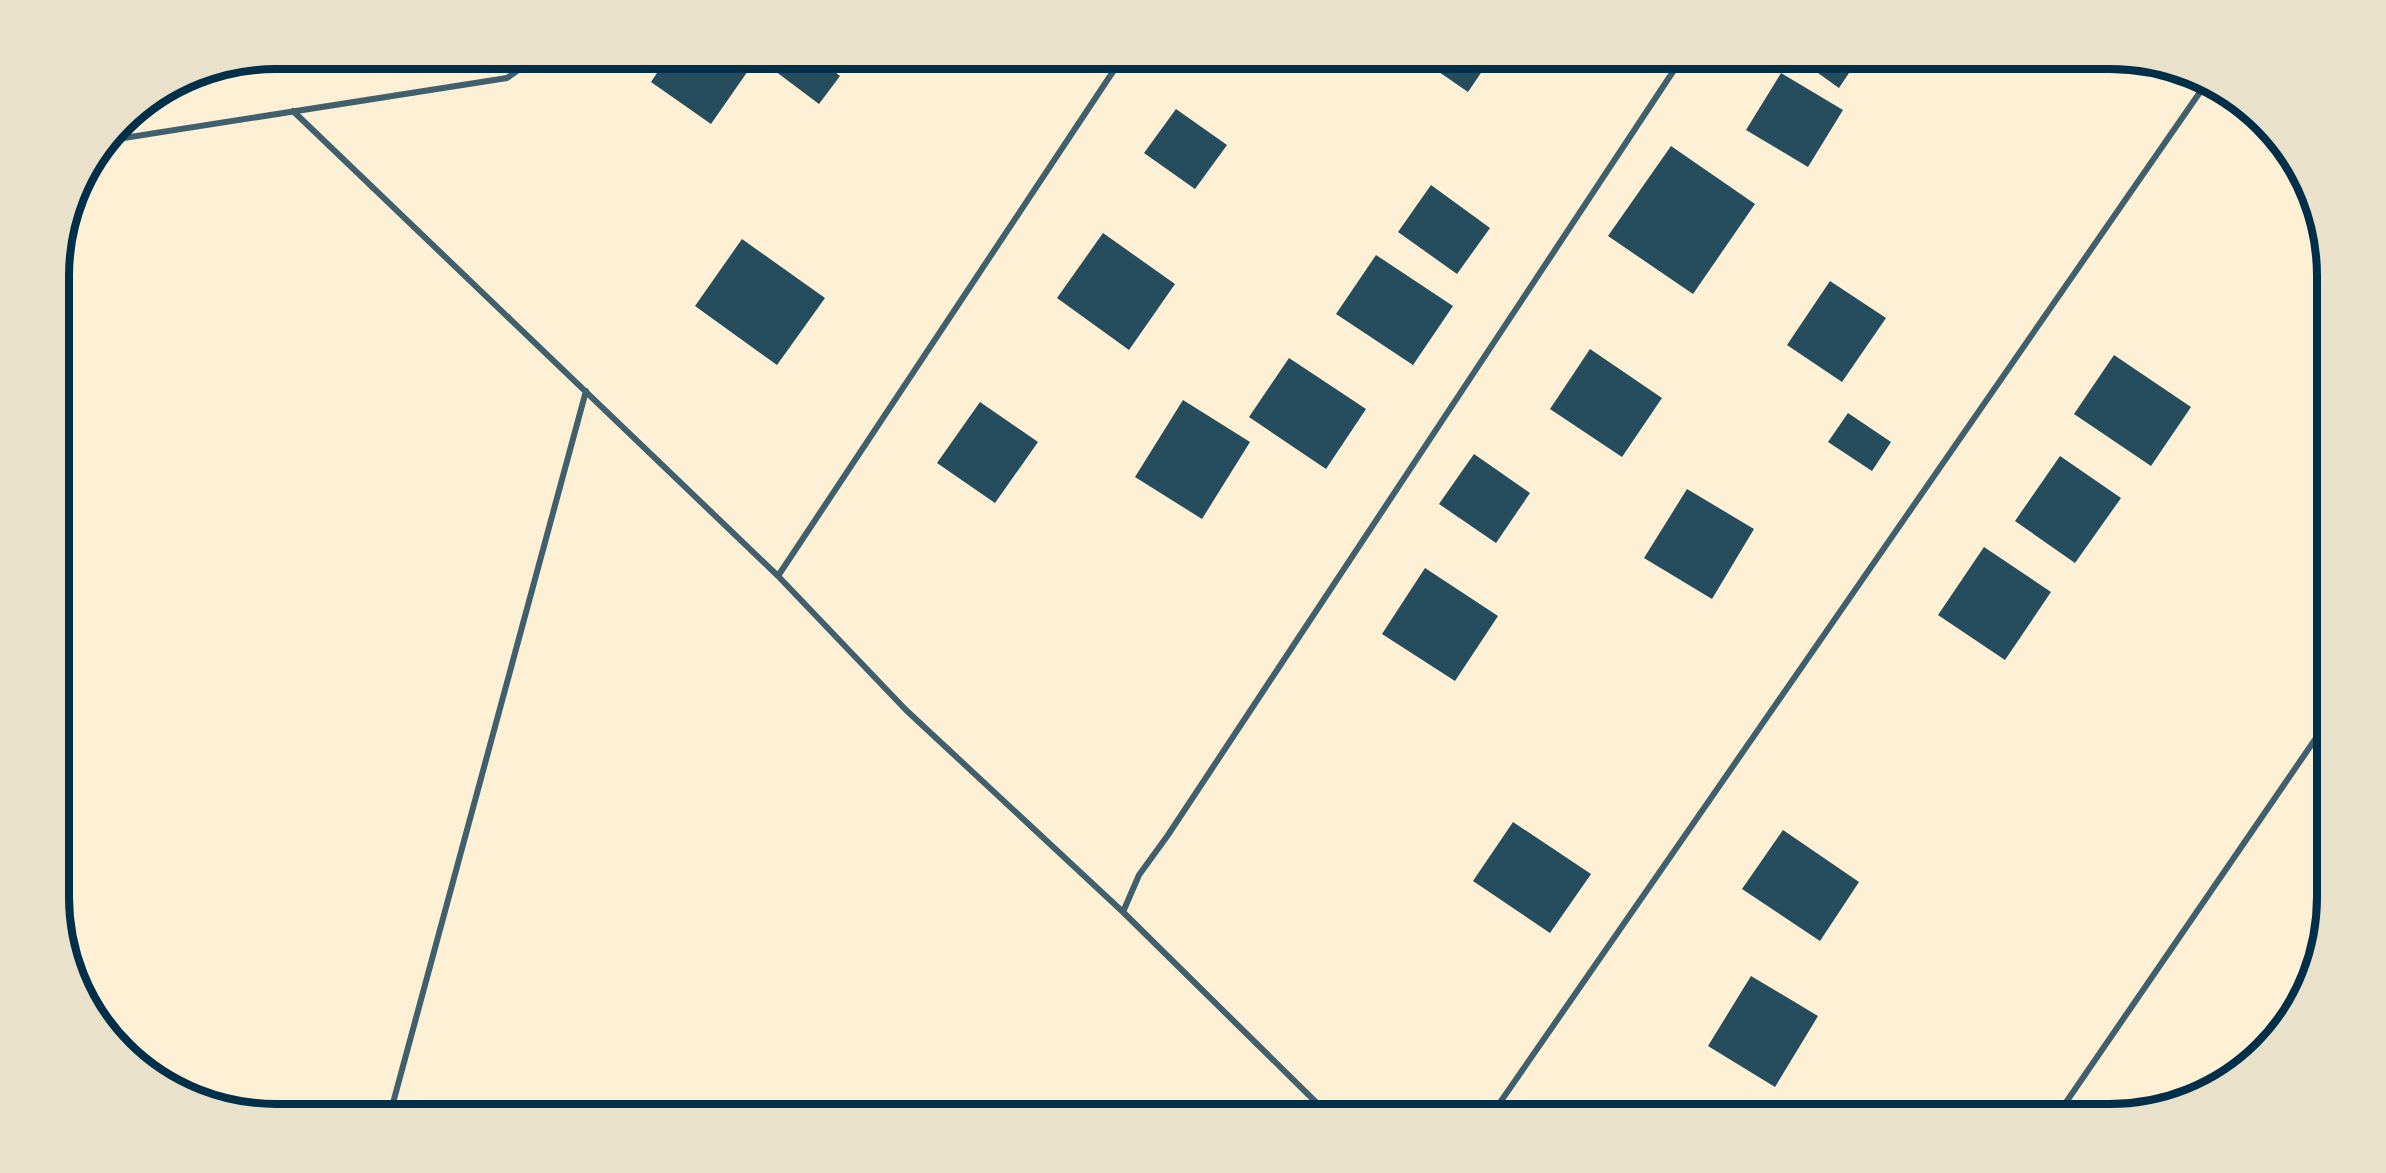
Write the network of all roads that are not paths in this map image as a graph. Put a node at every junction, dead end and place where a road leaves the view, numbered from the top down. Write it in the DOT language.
graph roads {
  1 [pos="520,69"];
  2 [pos="1115,69"];
  3 [pos="1675,69"];
  4 [pos="2201,91"];
  5 [pos="293,111"];
  6 [pos="122,138"];
  7 [pos="586,391"];
  8 [pos="778,576"];
  9 [pos="2317,737"];
  10 [pos="1123,912"];
  11 [pos="393,1104"];
  12 [pos="1318,1104"];
  13 [pos="1499,1104"];
  14 [pos="2065,1104"];
  1 -- 5 [label="street"];
  2 -- 8 [label="street"];
  3 -- 10 [label="street"];
  4 -- 13 [label="street"];
  5 -- 6 [label="street"];
  5 -- 7 [label="street"];
  7 -- 8 [label="street"];
  7 -- 11 [label="street"];
  8 -- 10 [label="street"];
  9 -- 14 [label="street"];
  10 -- 12 [label="street"];
}
